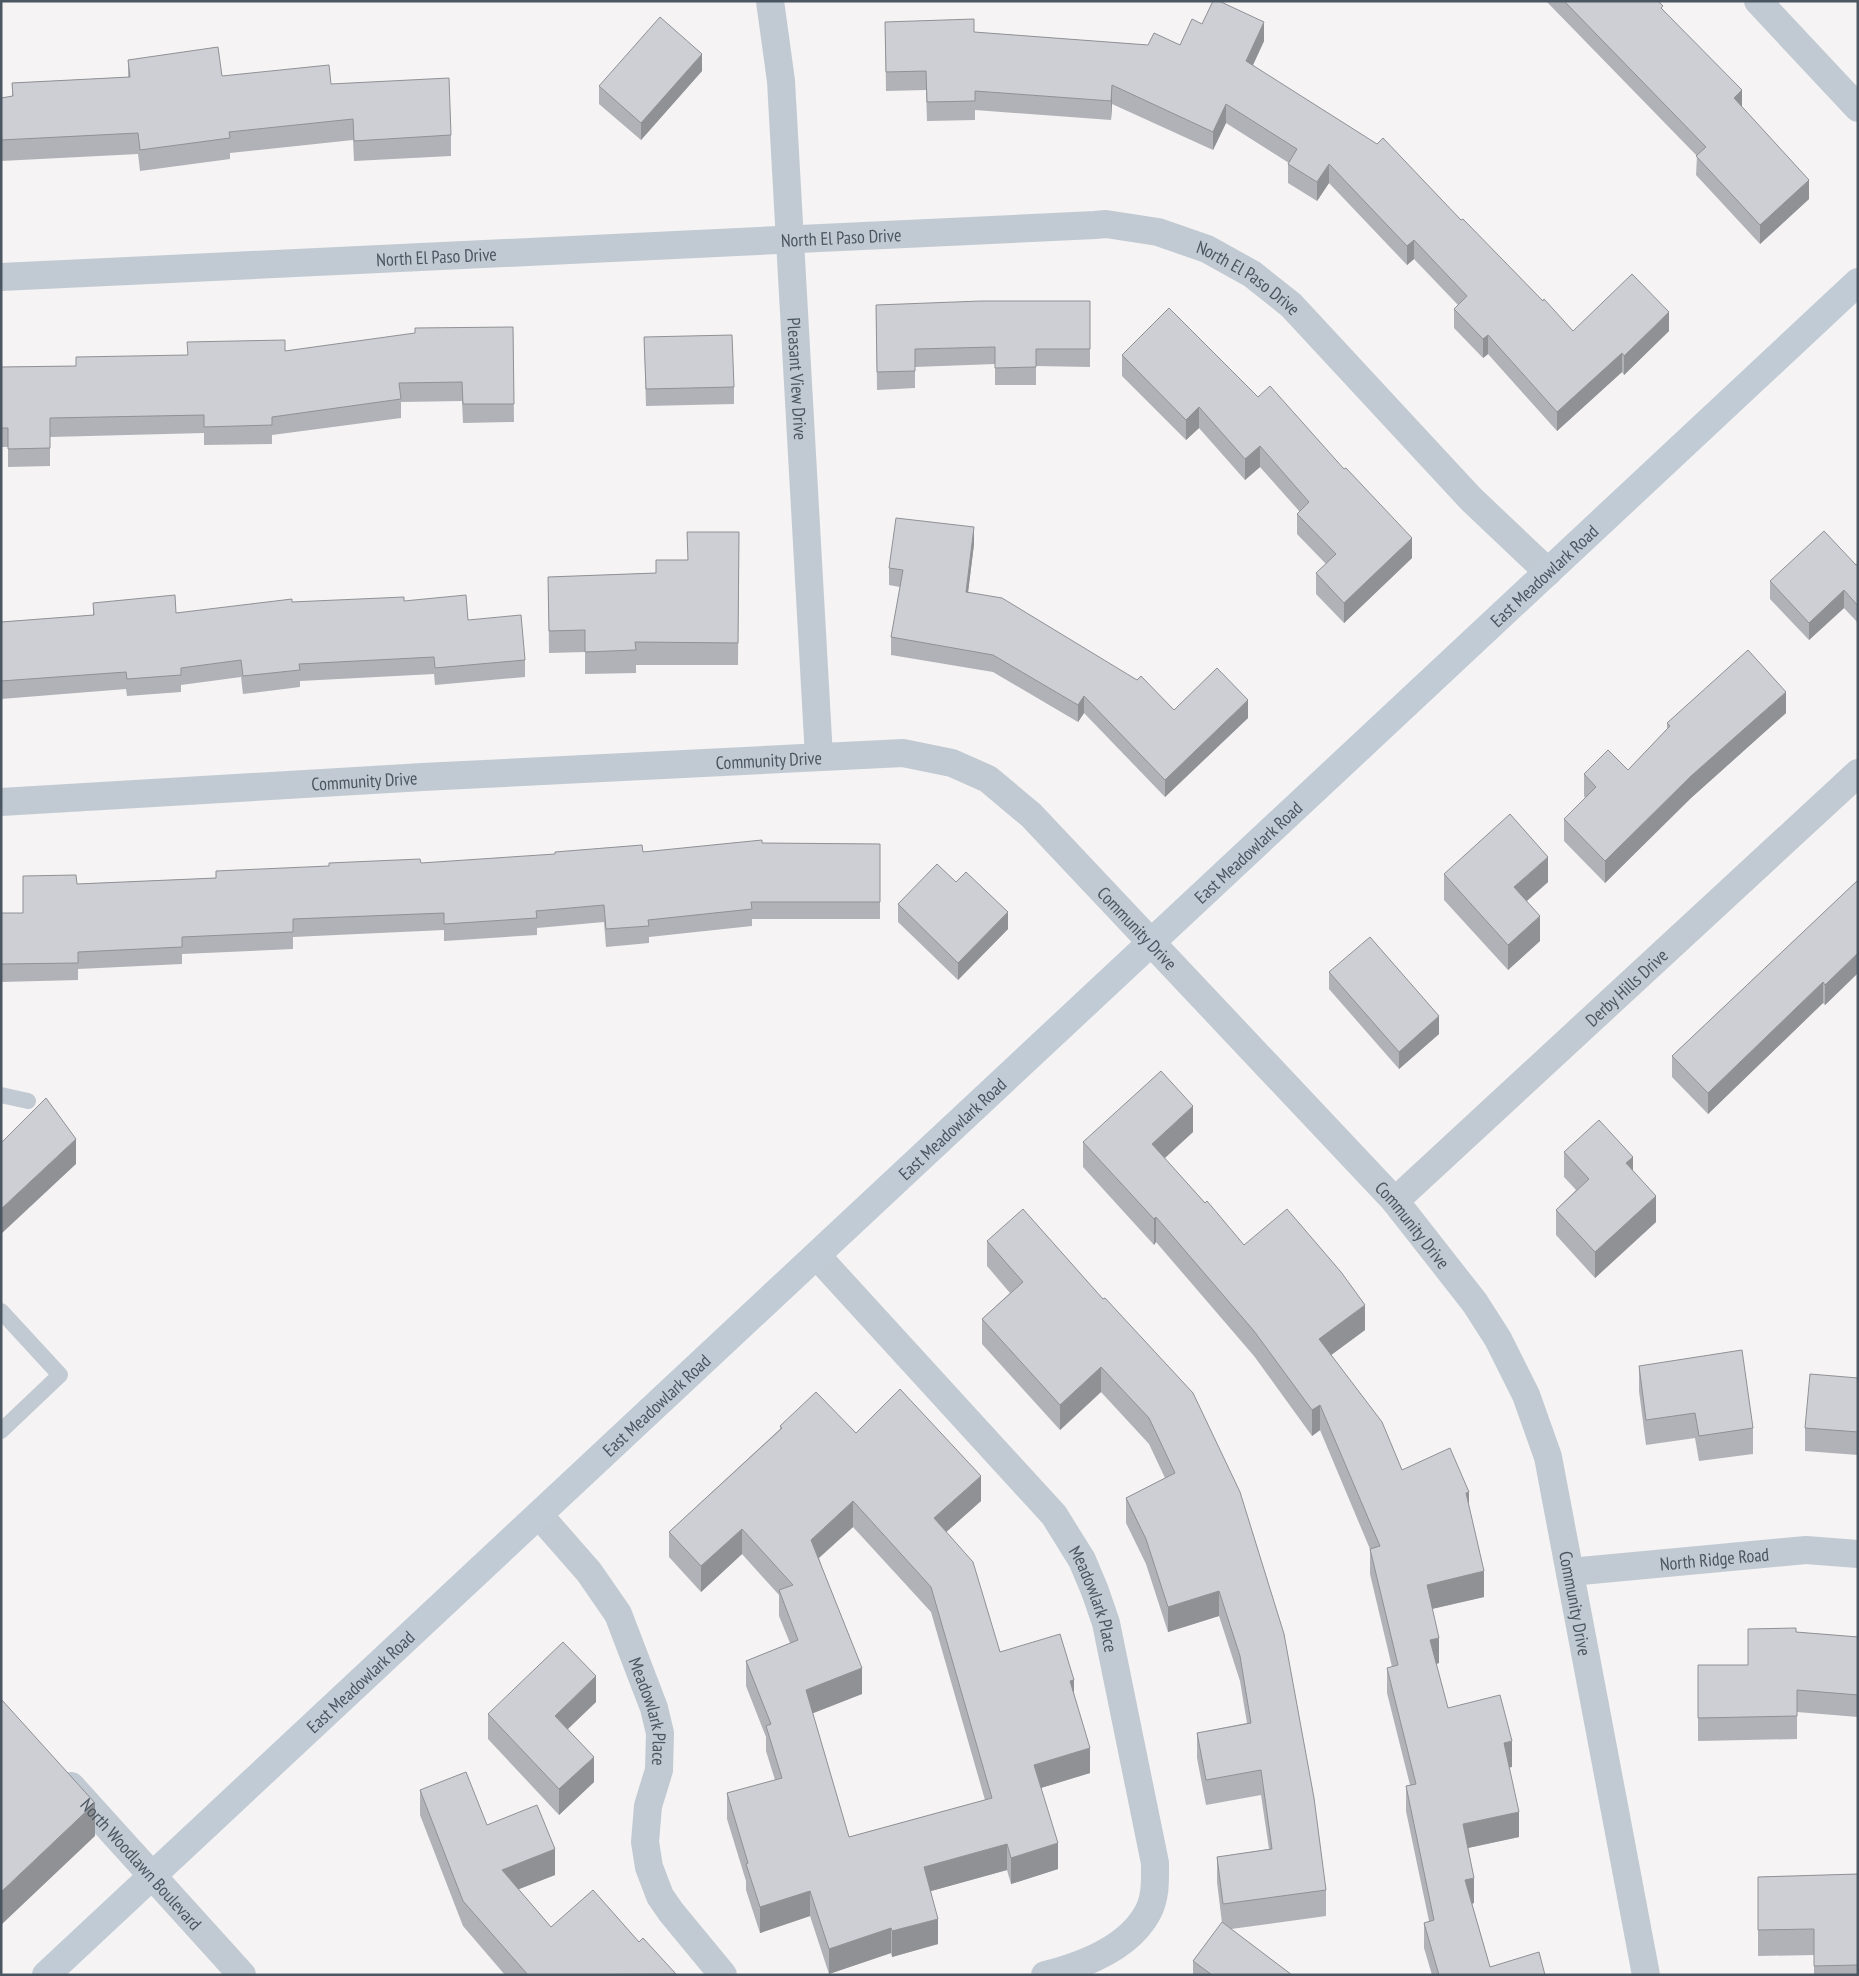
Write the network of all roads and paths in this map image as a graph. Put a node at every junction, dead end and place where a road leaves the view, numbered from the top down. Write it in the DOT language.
graph roads {
  1 [pos="770,1"];
  2 [pos="1758,1"];
  3 [pos="1858,108"];
  4 [pos="789,238"];
  5 [pos="1,278"];
  6 [pos="1858,282"];
  7 [pos="1548,572"];
  8 [pos="819,757"];
  9 [pos="1858,772"];
  10 [pos="1,802"];
  11 [pos="1151,943"];
  12 [pos="1,1095"];
  13 [pos="28,1100"];
  14 [pos="1395,1201"];
  15 [pos="817,1256"];
  16 [pos="1,1311"];
  17 [pos="1,1431"];
  18 [pos="539,1515"];
  19 [pos="1858,1554"];
  20 [pos="1570,1572"];
  21 [pos="54,1767"];
  22 [pos="152,1876"];
  23 [pos="46,1975"];
  24 [pos="242,1975"];
  25 [pos="723,1975"];
  26 [pos="1045,1975"];
  27 [pos="1646,1975"];
  1 -- 4 [label="street, Pleasant View Drive"];
  2 -- 3 [label="street"];
  4 -- 5 [label="street, North El Paso Drive"];
  4 -- 7 [label="street, North El Paso Drive"];
  4 -- 8 [label="street, Pleasant View Drive"];
  6 -- 7 [label="main road, East Meadowlark Road"];
  7 -- 11 [label="main road, East Meadowlark Road"];
  8 -- 10 [label="street, Community Drive"];
  8 -- 11 [label="street, Community Drive"];
  9 -- 14 [label="street, Derby Hills Drive"];
  11 -- 14 [label="street, Community Drive"];
  11 -- 15 [label="main road, East Meadowlark Road"];
  12 -- 13 [label="lane"];
  14 -- 20 [label="street, Community Drive"];
  15 -- 18 [label="main road, East Meadowlark Road"];
  15 -- 26 [label="street, Meadowlark Place"];
  16 -- 17 [label="lane"];
  18 -- 22 [label="main road, East Meadowlark Road"];
  18 -- 25 [label="street, Meadowlark Place"];
  19 -- 20 [label="street, North Ridge Road"];
  20 -- 27 [label="street, Community Drive"];
  21 -- 22 [label="street, North Woodlawn Boulevard"];
  22 -- 23 [label="main road, East Meadowlark Road"];
  22 -- 24 [label="street, North Woodlawn Boulevard"];
}
